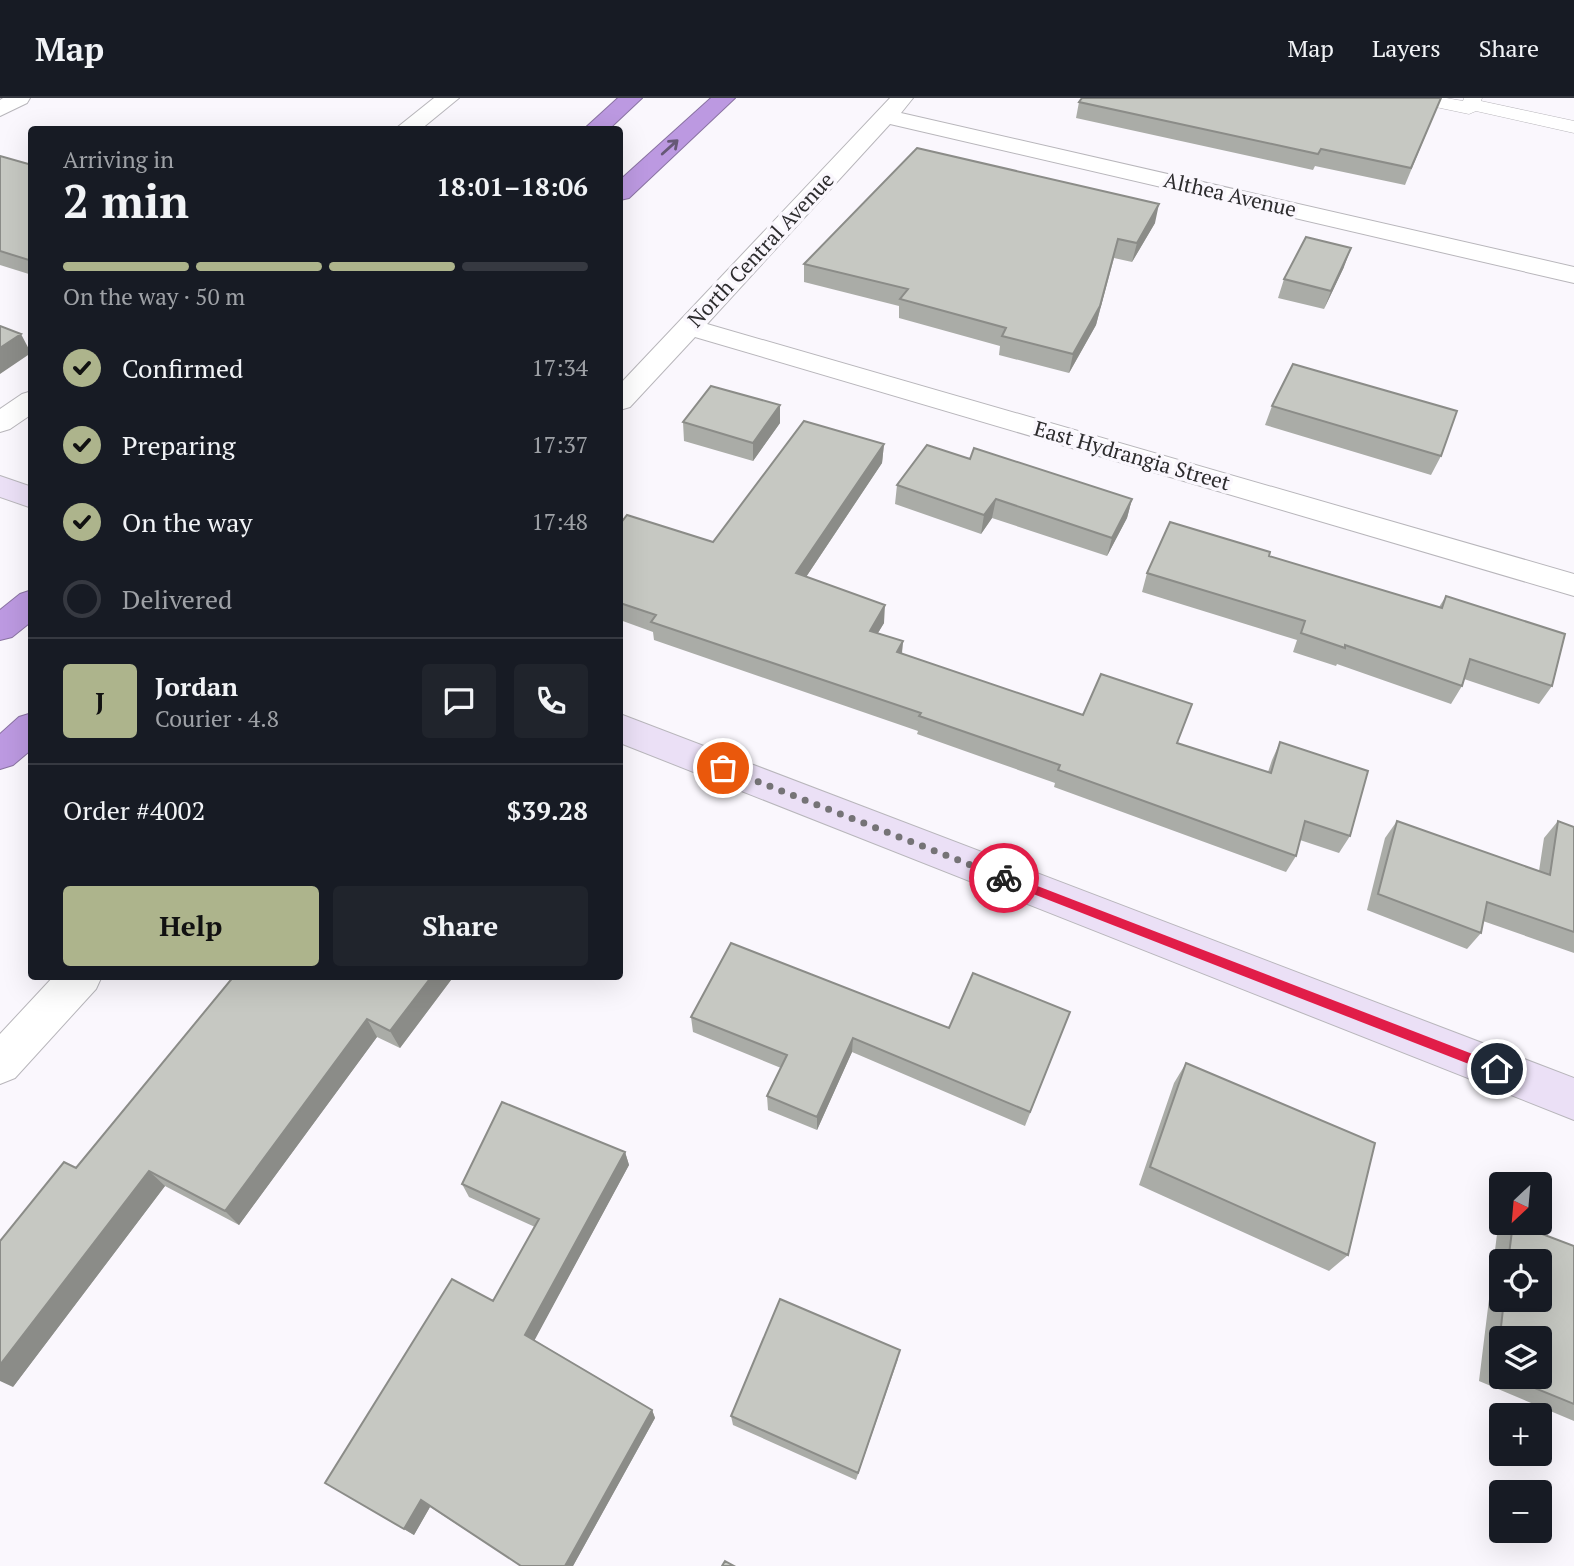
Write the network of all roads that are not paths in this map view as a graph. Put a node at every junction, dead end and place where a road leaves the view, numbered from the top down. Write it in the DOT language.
graph roads {
  1 [pos="19,98"];
  2 [pos="448,98"];
  3 [pos="631,98"];
  4 [pos="724,98"];
  5 [pos="1418,98"];
  6 [pos="1472,101"];
  7 [pos="893,107"];
  8 [pos="0,109"];
  9 [pos="410,126"];
  10 [pos="599,126"];
  11 [pos="1574,127"];
  12 [pos="623,190"];
  13 [pos="1574,275"];
  14 [pos="689,327"];
  15 [pos="623,398"];
  16 [pos="28,403"];
  17 [pos="0,423"];
  18 [pos="0,486"];
  19 [pos="28,496"];
  20 [pos="1574,585"];
  21 [pos="28,604"];
  22 [pos="0,628"];
  23 [pos="623,729"];
  24 [pos="28,730"];
  25 [pos="0,755"];
  26 [pos="77,980"];
  27 [pos="0,1064"];
  28 [pos="1574,1099"];
  1 -- 8 [label="street"];
  2 -- 9 [label="street"];
  3 -- 10 [label="highway"];
  12 -- 4 [label="highway, one-way"];
  5 -- 6 [label="lane"];
  6 -- 11 [label="lane"];
  7 -- 13 [label="street, Althea Avenue"];
  7 -- 14 [label="street, North Central Avenue"];
  14 -- 15 [label="street, North Central Avenue"];
  14 -- 20 [label="street, East Hydrangia Street"];
  16 -- 17 [label="street"];
  18 -- 19 [label="street"];
  21 -- 22 [label="highway"];
  23 -- 28 [label="street"];
  24 -- 25 [label="highway"];
  26 -- 27 [label="street"];
}
